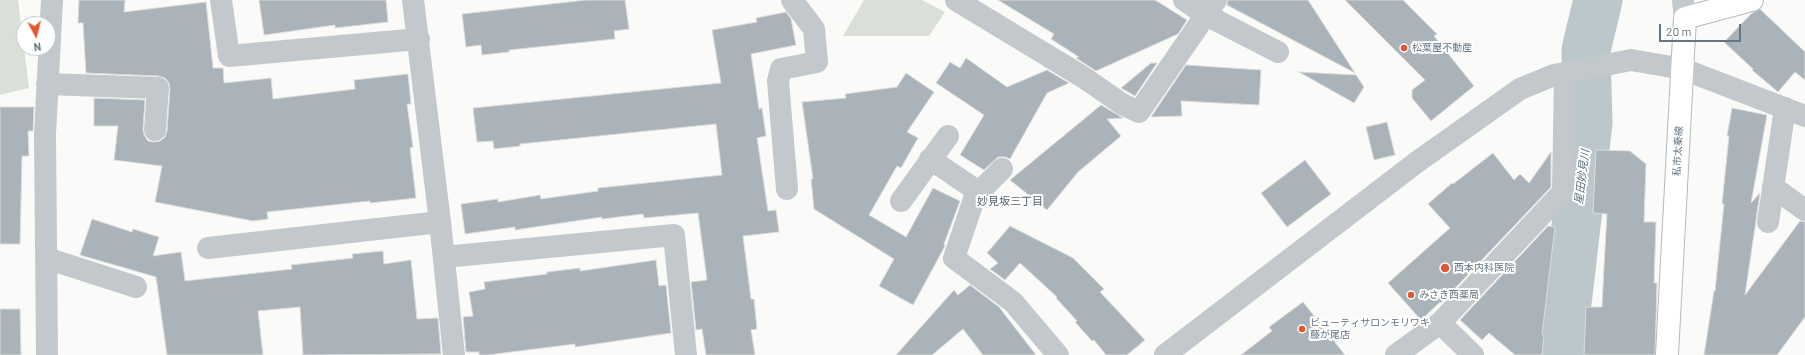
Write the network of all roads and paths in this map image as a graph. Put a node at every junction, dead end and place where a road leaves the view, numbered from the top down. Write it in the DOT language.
graph roads {
  1 [pos="52,0"];
  2 [pos="221,0"];
  3 [pos="413,0"];
  4 [pos="792,0"];
  5 [pos="956,0"];
  6 [pos="1184,0"];
  7 [pos="1752,0"];
  8 [pos="1211,8"];
  9 [pos="1684,9"];
  10 [pos="419,39"];
  11 [pos="1278,52"];
  12 [pos="1682,69"];
  13 [pos="1579,70"];
  14 [pos="47,84"];
  15 [pos="1795,112"];
  16 [pos="155,130"];
  17 [pos="948,136"];
  18 [pos="930,159"];
  19 [pos="1002,169"];
  20 [pos="1773,187"];
  21 [pos="787,189"];
  22 [pos="979,192"];
  23 [pos="901,201"];
  24 [pos="1805,210"];
  25 [pos="440,222"];
  26 [pos="1768,222"];
  27 [pos="208,248"];
  28 [pos="444,257"];
  29 [pos="46,258"];
  30 [pos="136,287"];
  31 [pos="1440,323"];
  32 [pos="47,355"];
  33 [pos="454,355"];
  34 [pos="686,355"];
  35 [pos="1058,355"];
  36 [pos="1165,355"];
  37 [pos="1396,355"];
  38 [pos="1473,355"];
  39 [pos="1667,355"];
  1 -- 14 [label="street"];
  2 -- 10 [label="street"];
  3 -- 10 [label="street"];
  4 -- 21 [label="street"];
  5 -- 8 [label="street"];
  6 -- 8 [label="street"];
  7 -- 9 [label="main road, 私市太秦線"];
  8 -- 11 [label="street"];
  9 -- 12 [label="main road, 私市太秦線"];
  10 -- 25 [label="street"];
  12 -- 13 [label="street"];
  12 -- 15 [label="street"];
  12 -- 39 [label="main road, 私市太秦線"];
  13 -- 31 [label="street"];
  13 -- 36 [label="street"];
  14 -- 16 [label="street"];
  14 -- 29 [label="street"];
  15 -- 20 [label="street"];
  17 -- 18 [label="street"];
  18 -- 22 [label="street"];
  18 -- 23 [label="street"];
  19 -- 22 [label="street"];
  20 -- 24 [label="street"];
  20 -- 26 [label="street"];
  22 -- 35 [label="street"];
  25 -- 27 [label="street"];
  25 -- 28 [label="street"];
  28 -- 33 [label="street"];
  28 -- 34 [label="street"];
  29 -- 30 [label="street"];
  29 -- 32 [label="street"];
  31 -- 37 [label="street"];
  31 -- 38 [label="street"];
}
